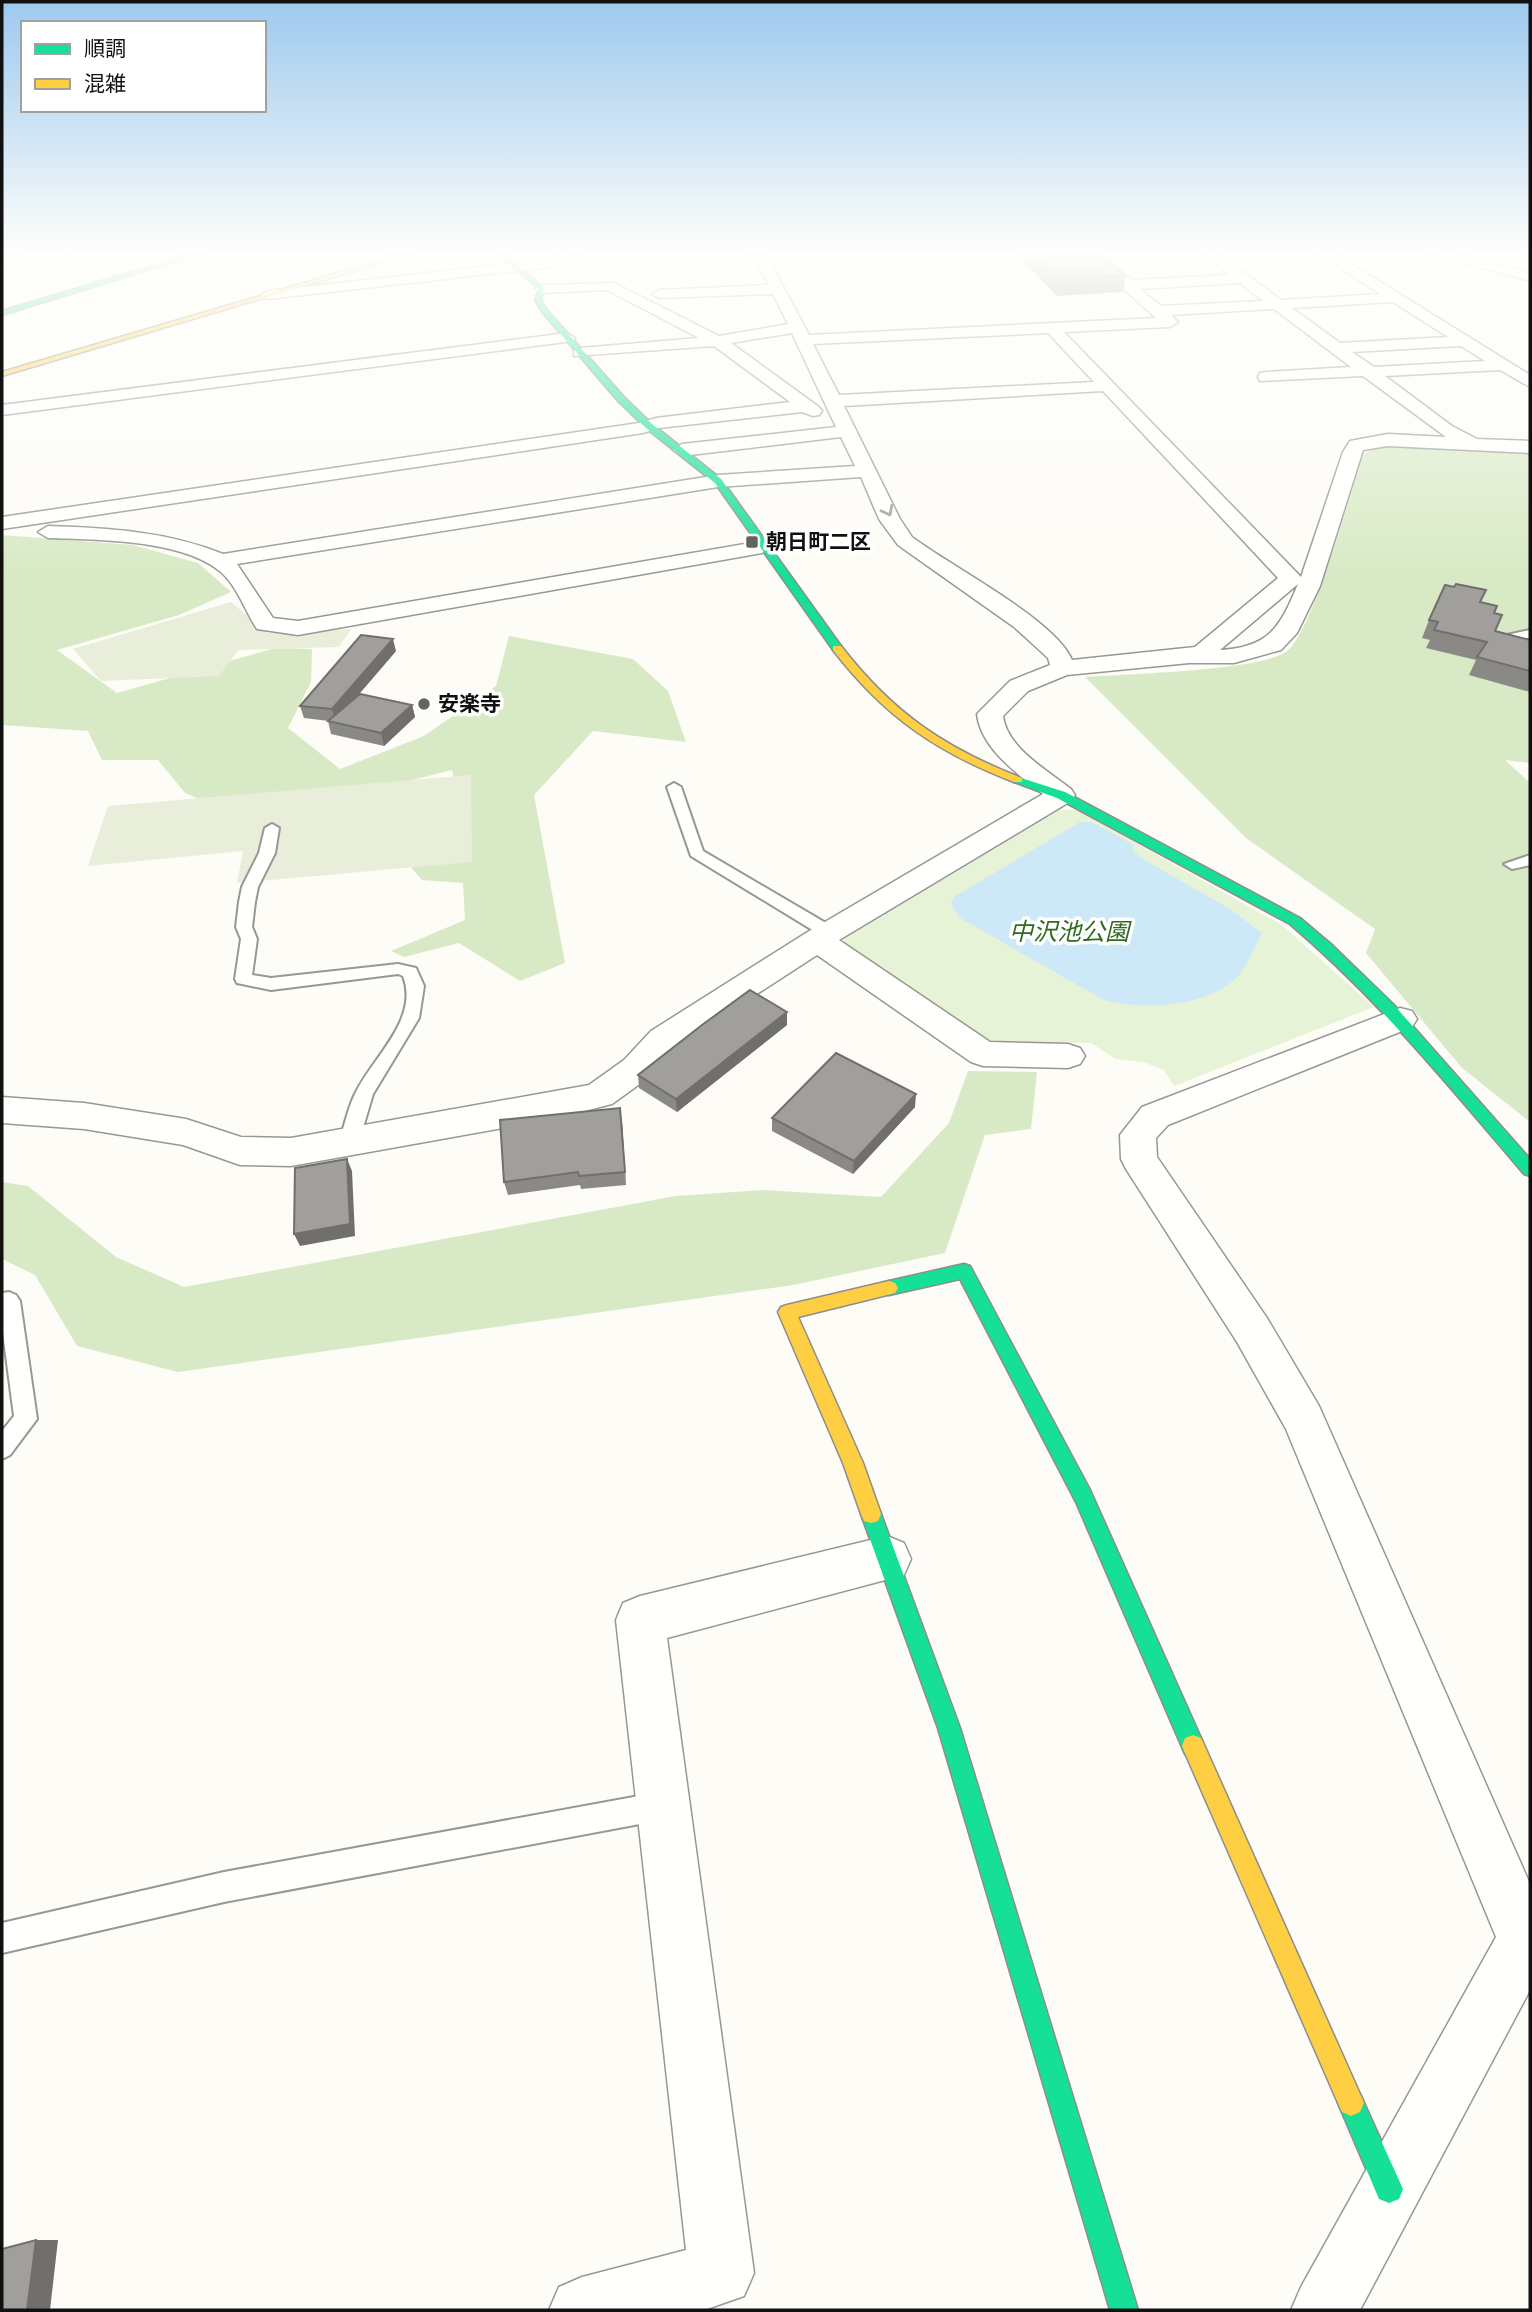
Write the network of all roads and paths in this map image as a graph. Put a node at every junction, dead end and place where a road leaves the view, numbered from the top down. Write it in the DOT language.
graph roads {
  1 [pos="49,360"];
  2 [pos="395,360"];
  3 [pos="587,360"];
  4 [pos="812,360"];
  5 [pos="1082,360"];
  6 [pos="1306,360"];
  7 [pos="1355,360"];
  8 [pos="1494,360"];
  9 [pos="741,361"];
  10 [pos="715,363"];
  11 [pos="1503,365"];
  12 [pos="1371,371"];
  13 [pos="626,373"];
  14 [pos="2,374"];
  15 [pos="601,375"];
  16 [pos="1528,380"];
  17 [pos="1107,386"];
  18 [pos="831,401"];
  19 [pos="805,406"];
  20 [pos="2,410"];
  21 [pos="649,426"];
  22 [pos="845,431"];
  23 [pos="1474,445"];
  24 [pos="1530,447"];
  25 [pos="682,450"];
  26 [pos="867,471"];
  27 [pos="718,481"];
  28 [pos="2,523"];
  29 [pos="2,530"];
  30 [pos="762,547"];
  31 [pos="217,561"];
  32 [pos="1530,634"];
  33 [pos="1507,636"];
  34 [pos="1188,656"];
  35 [pos="1063,668"];
  36 [pos="674,787"];
  37 [pos="1061,795"];
  38 [pos="272,828"];
  39 [pos="1530,860"];
  40 [pos="1512,864"];
  41 [pos="823,937"];
  42 [pos="1400,1019"];
  43 [pos="1068,1056"];
  44 [pos="2,1110"];
  45 [pos="349,1142"];
  46 [pos="1530,1170"];
  47 [pos="2,1302"];
  48 [pos="2,1448"];
  49 [pos="887,1559"];
  50 [pos="661,1806"];
  51 [pos="1528,1936"];
  52 [pos="2,1938"];
  53 [pos="1390,2189"];
  54 [pos="582,2310"];
  55 [pos="1124,2310"];
  56 [pos="1324,2310"];
  1 -- 14 [label="street"];
  2 -- 20 [label="street"];
  3 -- 15 [label="street"];
  4 -- 18 [label="street"];
  5 -- 17 [label="street"];
  6 -- 12 [label="street"];
  7 -- 12 [label="street"];
  8 -- 11 [label="street"];
  9 -- 10 [label="street"];
  9 -- 19 [label="street"];
  11 -- 12 [label="street"];
  11 -- 16 [label="street"];
  12 -- 23 [label="street"];
  13 -- 15 [label="street"];
  15 -- 21 [label="street"];
  17 -- 18 [label="street"];
  17 -- 34 [label="street"];
  18 -- 22 [label="street"];
  19 -- 21 [label="street"];
  19 -- 22 [label="street"];
  21 -- 25 [label="street"];
  21 -- 28 [label="street"];
  22 -- 25 [label="street"];
  22 -- 26 [label="street"];
  23 -- 24 [label="street"];
  23 -- 34 [label="street"];
  25 -- 27 [label="street"];
  26 -- 27 [label="street"];
  26 -- 35 [label="street, one-way"];
  27 -- 30 [label="street"];
  27 -- 31 [label="street"];
  29 -- 31 [label="street"];
  30 -- 31 [label="street"];
  30 -- 37 [label="street"];
  32 -- 33 [label="lane"];
  34 -- 35 [label="street"];
  35 -- 37 [label="street"];
  36 -- 41 [label="lane"];
  37 -- 41 [label="street"];
  37 -- 42 [label="street"];
  38 -- 45 [label="lane"];
  39 -- 40 [label="lane"];
  41 -- 43 [label="street"];
  41 -- 45 [label="street"];
  42 -- 46 [label="street"];
  42 -- 51 [label="street"];
  44 -- 45 [label="street"];
  47 -- 48 [label="lane"];
  49 -- 50 [label="street"];
  49 -- 53 [label="street"];
  49 -- 55 [label="street"];
  50 -- 52 [label="lane"];
  50 -- 54 [label="street"];
  51 -- 53 [label="street"];
  53 -- 56 [label="street"];
}
